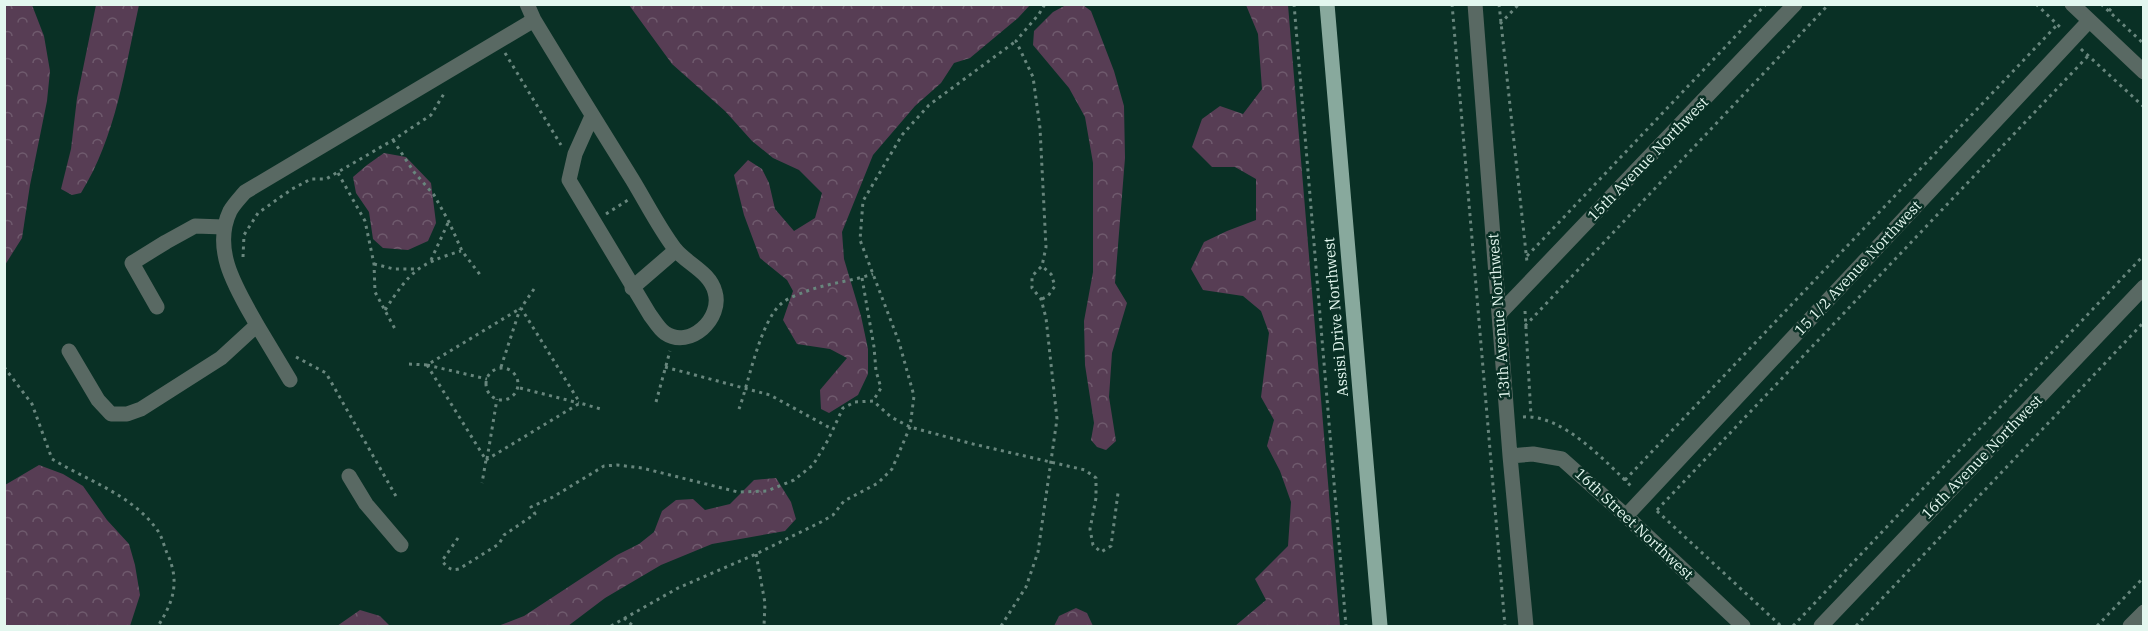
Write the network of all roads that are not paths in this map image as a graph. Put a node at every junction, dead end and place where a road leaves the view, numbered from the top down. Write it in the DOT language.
graph roads {
  1 [pos="527,4"];
  2 [pos="1327,4"];
  3 [pos="1796,4"];
  4 [pos="2072,4"];
  5 [pos="1479,8"];
  6 [pos="534,20"];
  7 [pos="2089,21"];
  8 [pos="2144,72"];
  9 [pos="592,116"];
  10 [pos="224,228"];
  11 [pos="676,250"];
  12 [pos="2144,287"];
  13 [pos="632,288"];
  14 [pos="157,307"];
  15 [pos="1500,313"];
  16 [pos="257,325"];
  17 [pos="69,351"];
  18 [pos="290,380"];
  19 [pos="1510,456"];
  20 [pos="349,476"];
  21 [pos="1626,516"];
  22 [pos="401,545"];
  23 [pos="2144,612"];
  24 [pos="1380,627"];
  25 [pos="1526,627"];
  26 [pos="1743,627"];
  27 [pos="1821,627"];
  28 [pos="2130,627"];
  1 -- 6 [label="street"];
  2 -- 24 [label="main road, Assisi Drive Northwest"];
  3 -- 15 [label="street, 15th Avenue Northwest"];
  4 -- 7 [label="street"];
  5 -- 15 [label="street, 13th Avenue Northwest"];
  6 -- 9 [label="street"];
  6 -- 10 [label="street"];
  7 -- 8 [label="street"];
  7 -- 21 [label="street, 15 1/2 Avenue Northwest"];
  9 -- 11 [label="street"];
  9 -- 13 [label="street"];
  10 -- 14 [label="street"];
  10 -- 16 [label="street"];
  11 -- 13 [label="street"];
  11 -- 13 [label="street"];
  12 -- 27 [label="street, 16th Avenue Northwest"];
  15 -- 19 [label="street, 13th Avenue Northwest"];
  16 -- 17 [label="street"];
  16 -- 18 [label="street"];
  19 -- 21 [label="street, 16th Street Northwest"];
  19 -- 25 [label="street, 13th Avenue Northwest"];
  20 -- 22 [label="street"];
  21 -- 26 [label="street, 16th Street Northwest"];
  23 -- 28 [label="street"];
}
